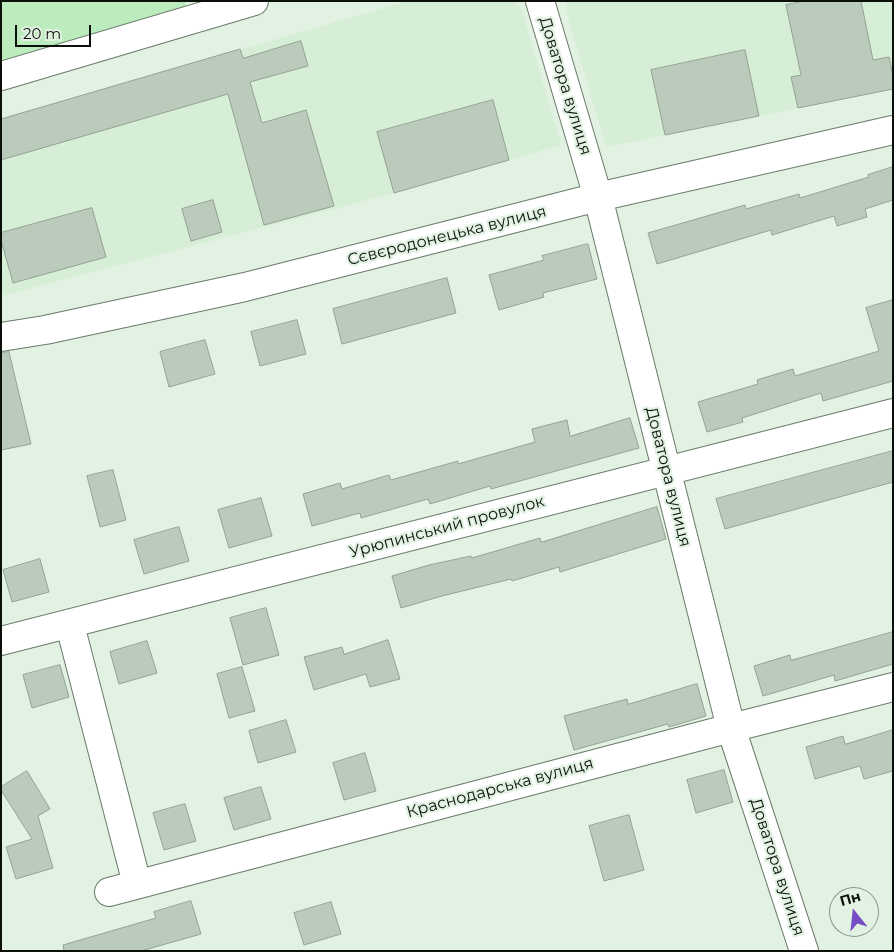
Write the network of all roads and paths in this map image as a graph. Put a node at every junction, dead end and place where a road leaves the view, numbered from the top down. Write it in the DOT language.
graph roads {
  1 [pos="254,1"];
  2 [pos="540,1"];
  3 [pos="216,7"];
  4 [pos="1,76"];
  5 [pos="893,130"];
  6 [pos="598,197"];
  7 [pos="1,337"];
  8 [pos="893,413"];
  9 [pos="666,470"];
  10 [pos="70,625"];
  11 [pos="1,641"];
  12 [pos="893,687"];
  13 [pos="731,728"];
  14 [pos="137,884"];
  15 [pos="109,892"];
  16 [pos="804,951"];
  1 -- 3 [label="street"];
  2 -- 6 [label="street, Доватора вулиця"];
  3 -- 4 [label="street"];
  5 -- 6 [label="street, Сєвєродонецька вулиця"];
  6 -- 7 [label="street, Сєвєродонецька вулиця"];
  6 -- 9 [label="street, Доватора вулиця"];
  8 -- 9 [label="street, Урюпинський провулок"];
  9 -- 10 [label="street, Урюпинський провулок"];
  9 -- 13 [label="street, Доватора вулиця"];
  10 -- 11 [label="street, Урюпинський провулок"];
  10 -- 14 [label="street"];
  12 -- 13 [label="street, Краснодарська вулиця"];
  13 -- 14 [label="street, Краснодарська вулиця"];
  13 -- 16 [label="street, Доватора вулиця"];
  14 -- 15 [label="street, Краснодарська вулиця"];
}
